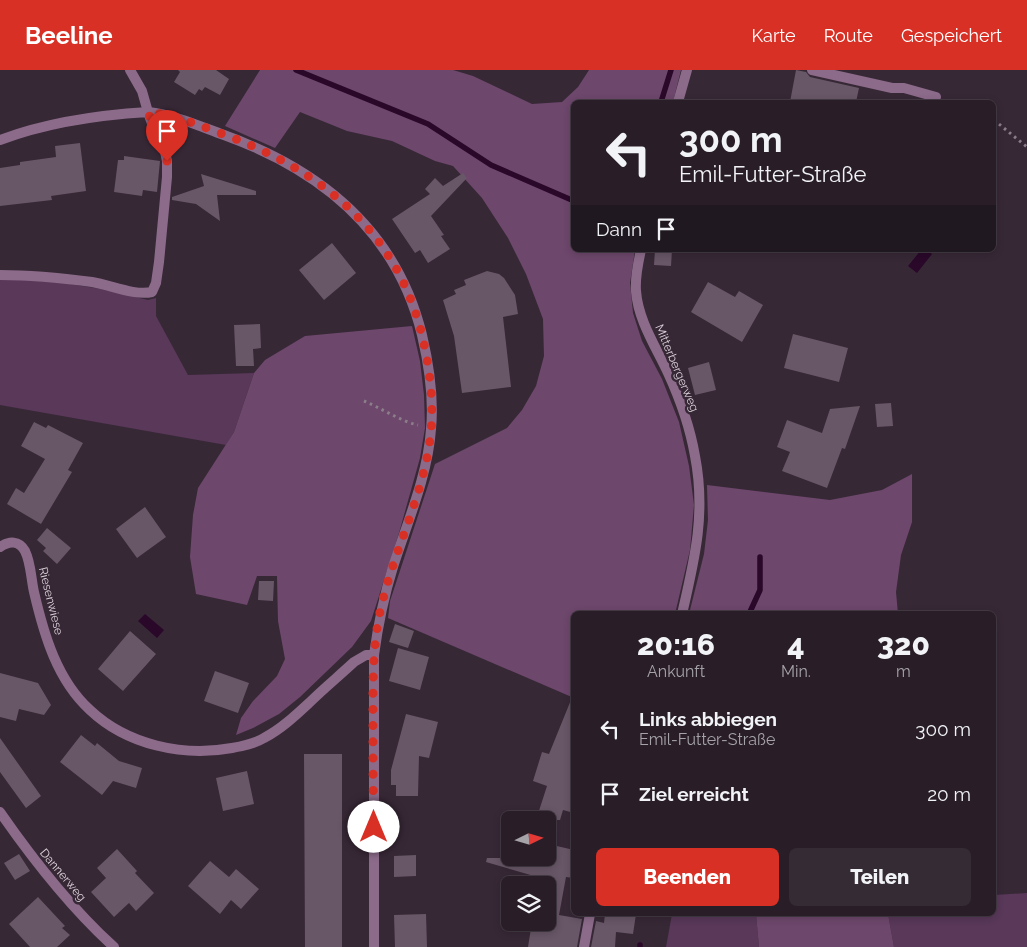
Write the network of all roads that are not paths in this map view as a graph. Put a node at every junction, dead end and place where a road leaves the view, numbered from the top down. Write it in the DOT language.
graph roads {
  1 [pos="130,70"];
  2 [pos="687,70"];
  3 [pos="812,70"];
  4 [pos="936,98"];
  5 [pos="679,100"];
  6 [pos="148,112"];
  7 [pos="0,140"];
  8 [pos="641,252"];
  9 [pos="0,275"];
  10 [pos="0,547"];
  11 [pos="683,611"];
  12 [pos="374,655"];
  13 [pos="0,812"];
  14 [pos="590,916"];
  15 [pos="114,947"];
  16 [pos="374,947"];
  17 [pos="584,947"];
  1 -- 6 [label="street"];
  2 -- 5 [label="street"];
  3 -- 4 [label="street"];
  6 -- 7 [label="street"];
  6 -- 9 [label="street"];
  6 -- 12 [label="street"];
  8 -- 11 [label="street, Mitterbergerweg"];
  10 -- 12 [label="street, Riesenwiese"];
  12 -- 16 [label="street"];
  13 -- 15 [label="street, Dannerweg"];
  14 -- 17 [label="street"];
}
